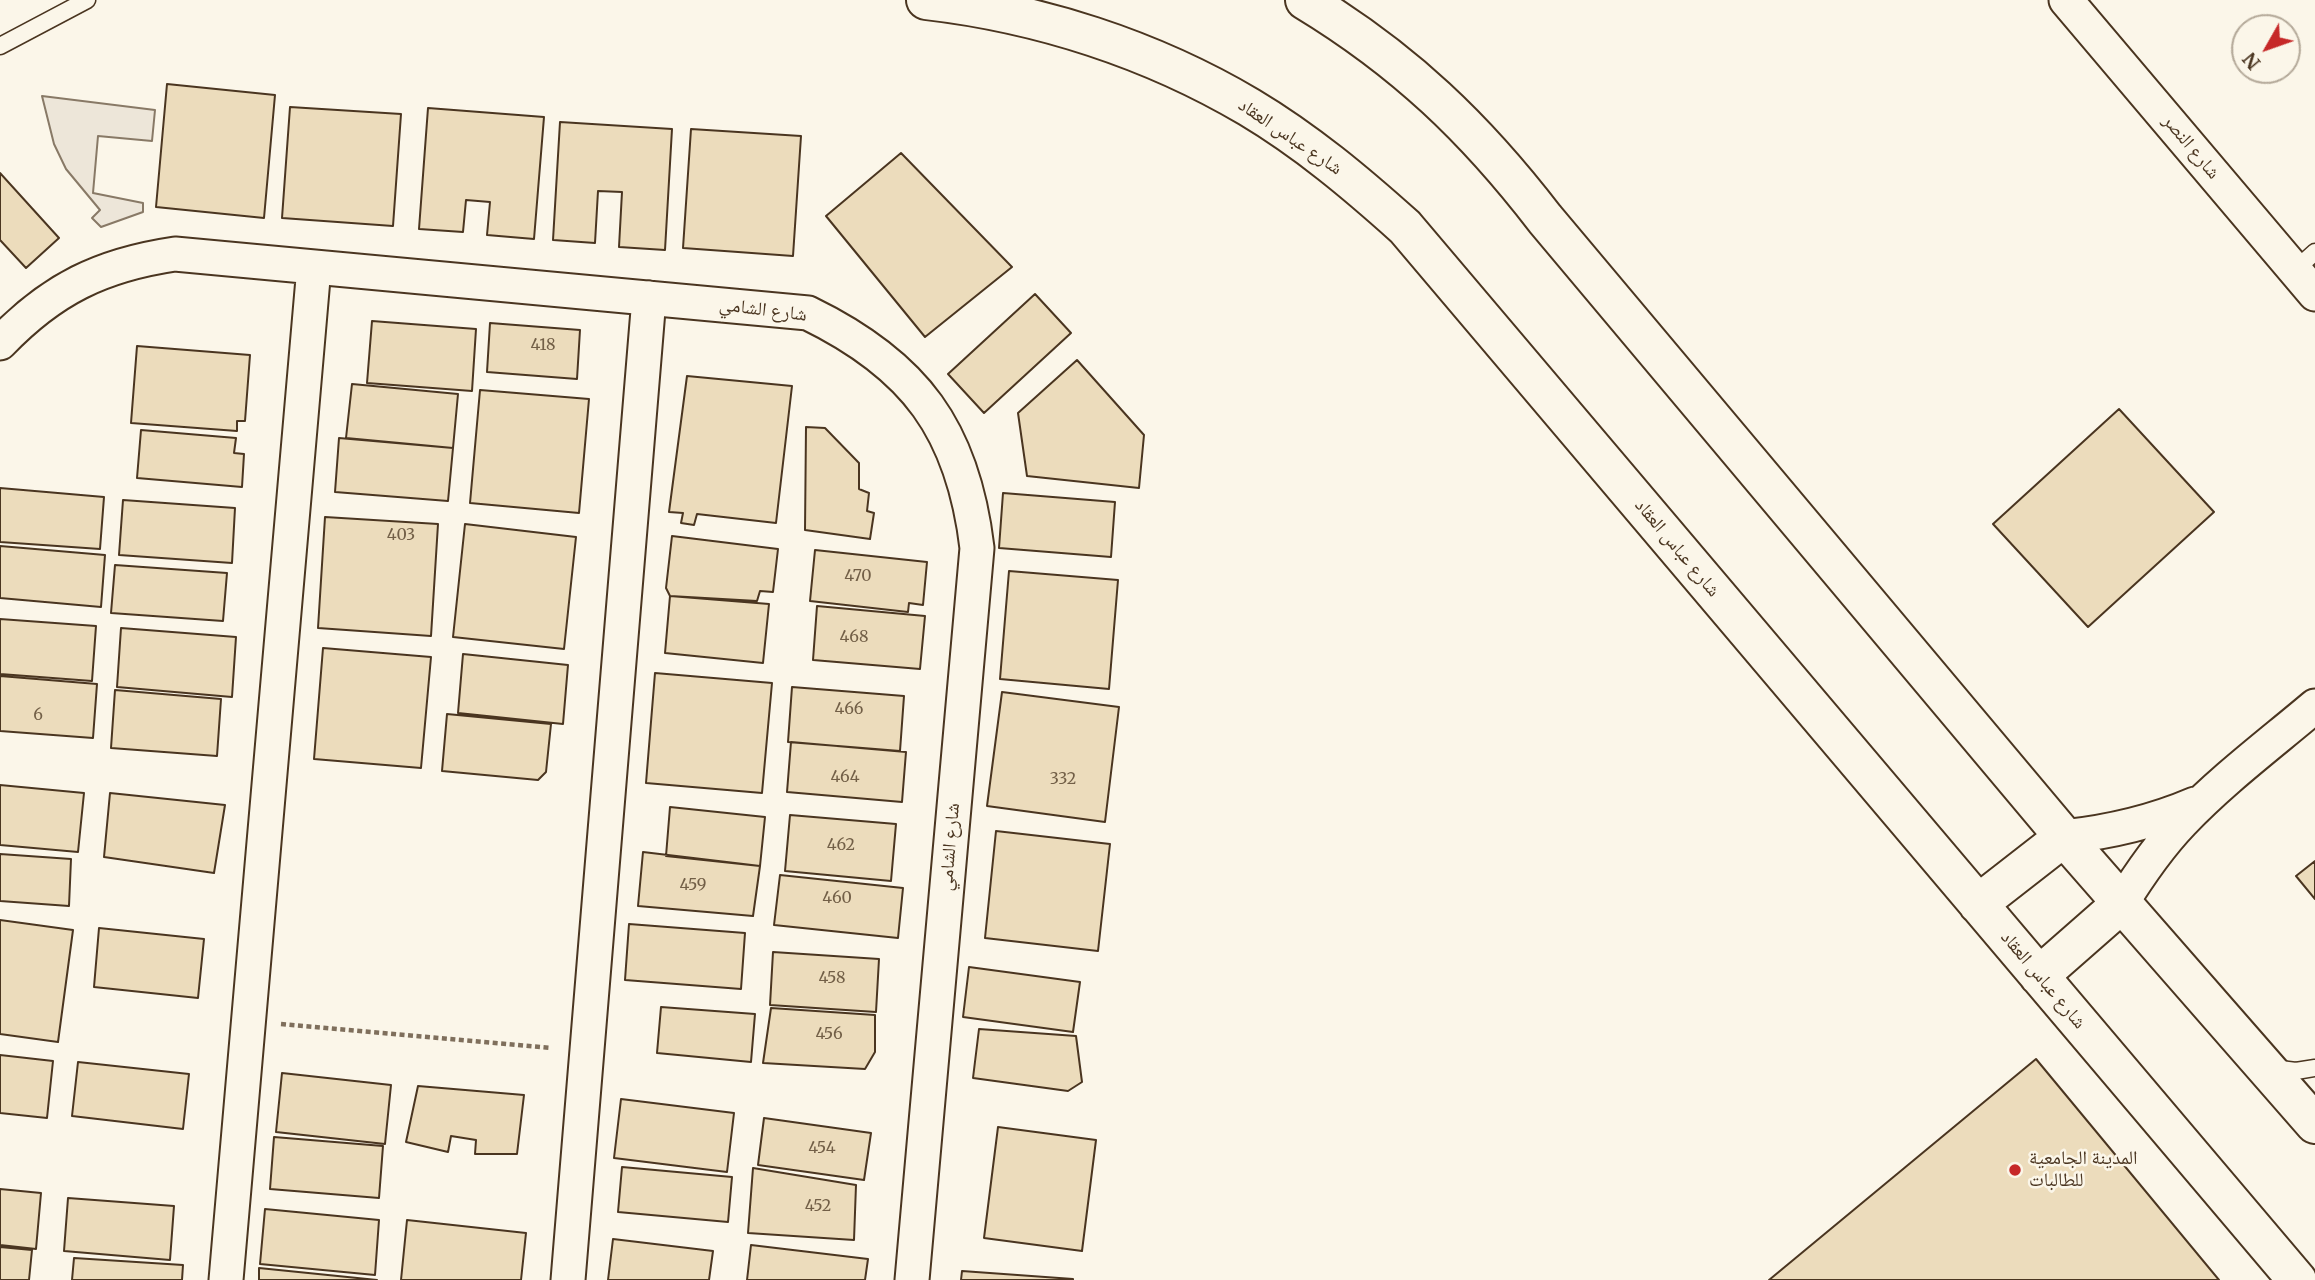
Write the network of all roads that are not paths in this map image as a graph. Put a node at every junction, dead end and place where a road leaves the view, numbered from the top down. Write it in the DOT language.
graph roads {
  1 [pos="88,0"];
  2 [pos="926,0"];
  3 [pos="1305,0"];
  4 [pos="2067,0"];
  5 [pos="0,46"];
  6 [pos="314,267"];
  7 [pos="2308,272"];
  8 [pos="649,298"];
  9 [pos="0,343"];
  10 [pos="2315,706"];
  11 [pos="2204,800"];
  12 [pos="2064,837"];
  13 [pos="1978,904"];
  14 [pos="2122,904"];
  15 [pos="2039,976"];
  16 [pos="2265,1066"];
  17 [pos="2315,1068"];
  18 [pos="2315,1124"];
  19 [pos="226,1280"];
  20 [pos="568,1280"];
  21 [pos="912,1280"];
  22 [pos="2297,1280"];
  1 -- 5 [label="lane"];
  2 -- 13 [label="street, شارع عباس العقاد"];
  3 -- 12 [label="street"];
  4 -- 7 [label="street, شارع النصر"];
  6 -- 8 [label="street, شارع الشامي"];
  6 -- 9 [label="street, شارع الشامي"];
  6 -- 19 [label="street"];
  8 -- 20 [label="street"];
  8 -- 21 [label="street, شارع الشامي"];
  10 -- 11 [label="street"];
  11 -- 12 [label="street"];
  11 -- 14 [label="street"];
  12 -- 13 [label="street"];
  12 -- 14 [label="street"];
  13 -- 15 [label="street, شارع عباس العقاد"];
  14 -- 15 [label="street"];
  14 -- 16 [label="street"];
  15 -- 22 [label="street, شارع عباس العقاد"];
  16 -- 17 [label="lane"];
  16 -- 18 [label="street"];
}
